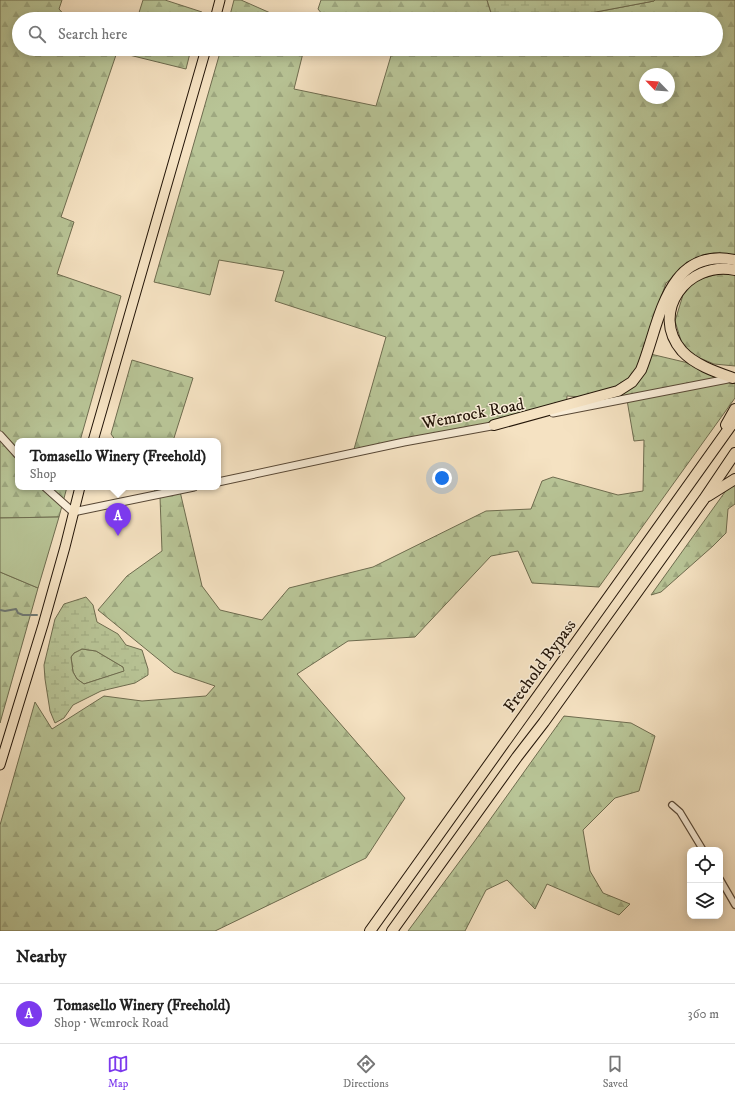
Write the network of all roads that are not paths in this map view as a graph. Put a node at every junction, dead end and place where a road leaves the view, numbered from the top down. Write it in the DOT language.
graph roads {
  1 [pos="220,0"];
  2 [pos="217,12"];
  3 [pos="204,56"];
  4 [pos="735,260"];
  5 [pos="735,270"];
  6 [pos="734,378"];
  7 [pos="735,409"];
  8 [pos="735,420"];
  9 [pos="494,425"];
  10 [pos="0,435"];
  11 [pos="95,438"];
  12 [pos="15,452"];
  13 [pos="735,453"];
  14 [pos="697,473"];
  15 [pos="735,479"];
  16 [pos="221,481"];
  17 [pos="48,490"];
  18 [pos="79,490"];
  19 [pos="179,490"];
  20 [pos="704,499"];
  21 [pos="73,512"];
  22 [pos="0,765"];
  23 [pos="672,805"];
  24 [pos="701,847"];
  25 [pos="722,883"];
  26 [pos="735,905"];
  27 [pos="370,931"];
  28 [pos="392,931"];
  1 -- 2 [label="main road"];
  3 -- 11 [label="main road"];
  4 -- 9 [label="highway"];
  5 -- 6 [label="highway"];
  6 -- 9 [label="street, Wemrock Road"];
  7 -- 14 [label="highway"];
  8 -- 14 [label="highway, Freehold Bypass"];
  9 -- 16 [label="street, Wemrock Road"];
  10 -- 12 [label="street"];
  13 -- 20 [label="highway, Freehold Bypass"];
  14 -- 27 [label="highway, Freehold Bypass"];
  15 -- 20 [label="highway"];
  17 -- 21 [label="street"];
  18 -- 21 [label="main road"];
  19 -- 21 [label="street"];
  20 -- 28 [label="highway, Freehold Bypass"];
  21 -- 22 [label="main road"];
  23 -- 24 [label="street"];
  25 -- 26 [label="street"];
}
